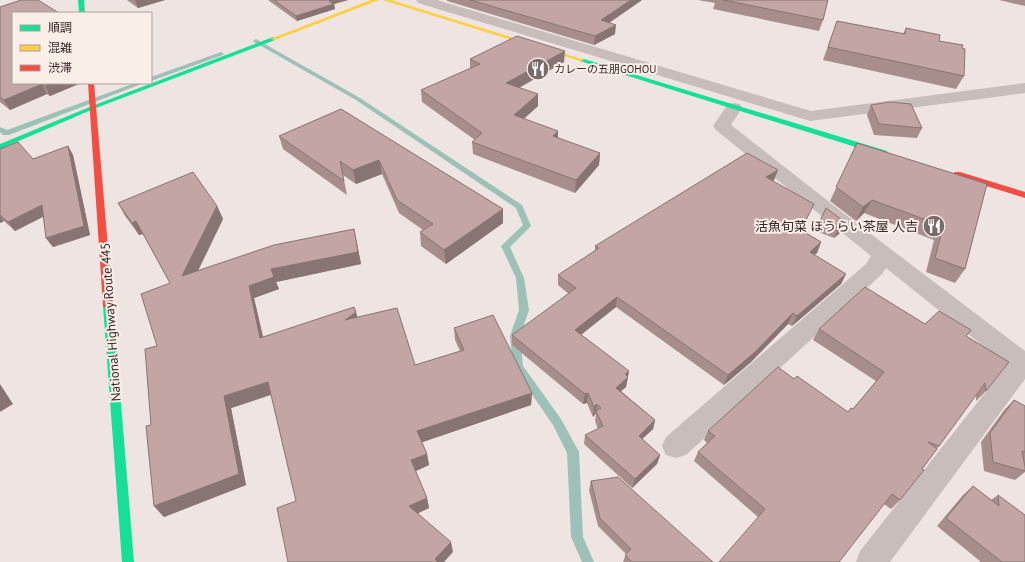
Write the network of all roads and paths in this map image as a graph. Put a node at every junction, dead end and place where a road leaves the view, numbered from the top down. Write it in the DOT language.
graph roads {
  1 [pos="80,0"];
  2 [pos="376,0"];
  3 [pos="386,0"];
  4 [pos="423,0"];
  5 [pos="82,12"];
  6 [pos="91,84"];
  7 [pos="1025,88"];
  8 [pos="94,107"];
  9 [pos="734,108"];
  10 [pos="0,147"];
  11 [pos="895,156"];
  12 [pos="948,172"];
  13 [pos="1025,195"];
  14 [pos="883,255"];
  15 [pos="1024,364"];
  16 [pos="676,446"];
  17 [pos="128,562"];
  18 [pos="871,562"];
  1 -- 5 [label="main road"];
  2 -- 8 [label="main road"];
  3 -- 9 [label="main road"];
  4 -- 7 [label="street"];
  6 -- 8 [label="main road, National Highway Route 445"];
  8 -- 10 [label="main road"];
  8 -- 17 [label="main road, National Highway Route 445"];
  9 -- 11 [label="main road"];
  9 -- 14 [label="street"];
  12 -- 13 [label="main road"];
  14 -- 15 [label="street"];
  14 -- 16 [label="street"];
  15 -- 18 [label="street"];
}
